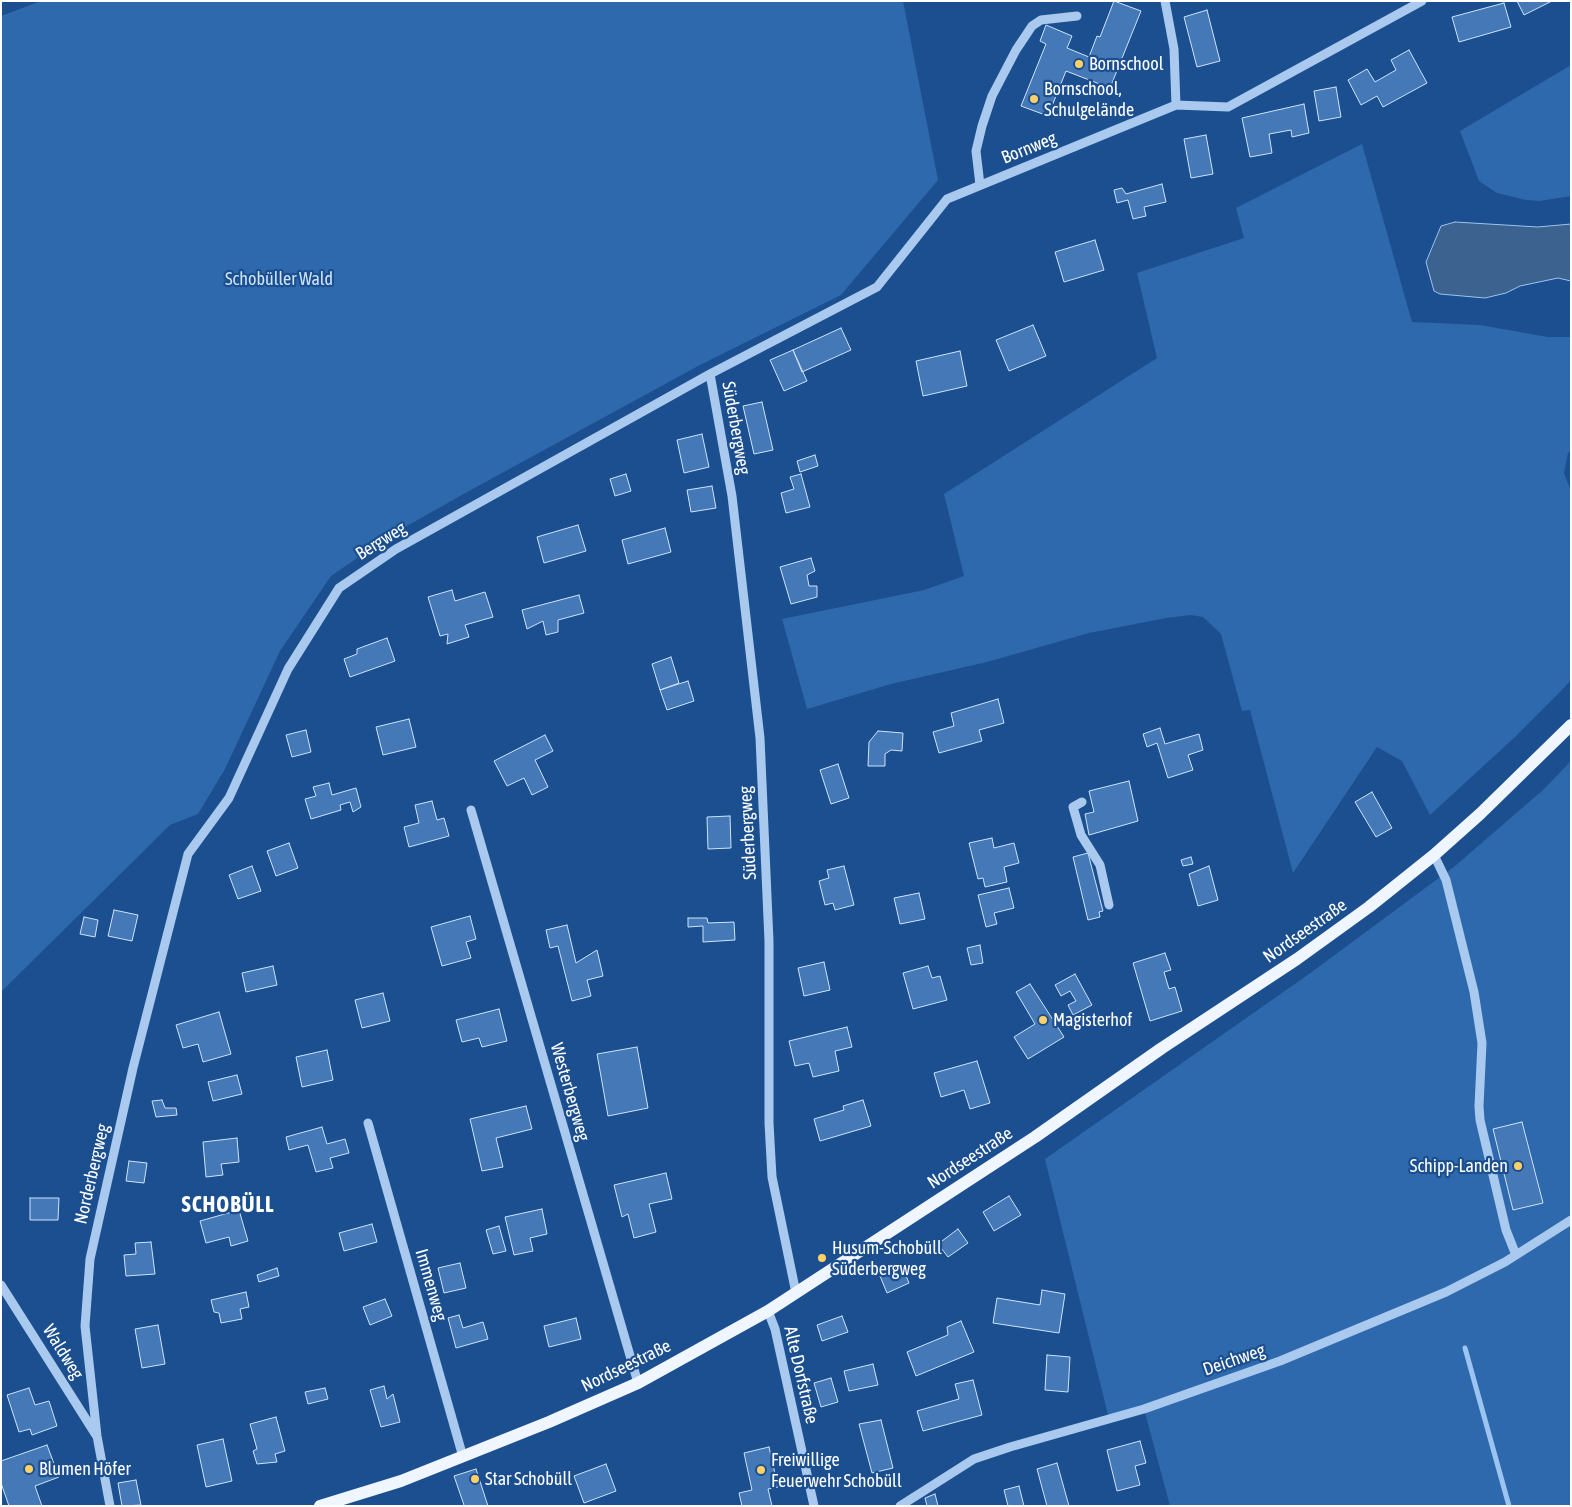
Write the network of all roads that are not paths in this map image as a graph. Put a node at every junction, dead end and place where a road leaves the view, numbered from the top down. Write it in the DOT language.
graph roads {
  1 [pos="1165,1"];
  2 [pos="1422,1"];
  3 [pos="1077,16"];
  4 [pos="1176,105"];
  5 [pos="980,186"];
  6 [pos="710,374"];
  7 [pos="1571,725"];
  8 [pos="1082,802"];
  9 [pos="471,810"];
  10 [pos="188,854"];
  11 [pos="1434,855"];
  12 [pos="1109,905"];
  13 [pos="368,1123"];
  14 [pos="1571,1220"];
  15 [pos="1516,1255"];
  16 [pos="1,1284"];
  17 [pos="796,1293"];
  18 [pos="768,1311"];
  19 [pos="638,1383"];
  20 [pos="97,1436"];
  21 [pos="463,1457"];
  22 [pos="110,1506"];
  23 [pos="320,1506"];
  24 [pos="814,1506"];
  25 [pos="900,1506"];
  1 -- 4 [label="street"];
  2 -- 4 [label="street, Bornweg"];
  3 -- 5 [label="street"];
  4 -- 5 [label="street, Bornweg"];
  5 -- 6 [label="street, Bornweg"];
  6 -- 10 [label="street, Bergweg"];
  6 -- 17 [label="street, Süderbergweg"];
  7 -- 11 [label="main road, Nordseestraße"];
  8 -- 12 [label="street"];
  9 -- 19 [label="street, Westerbergweg"];
  10 -- 20 [label="street, Norderbergweg"];
  11 -- 15 [label="street"];
  11 -- 17 [label="main road, Nordseestraße"];
  13 -- 21 [label="street, Immenweg"];
  14 -- 15 [label="street, Deichweg"];
  15 -- 25 [label="street, Deichweg"];
  16 -- 20 [label="street, Waldweg"];
  17 -- 18 [label="main road, Nordseestraße"];
  18 -- 19 [label="main road, Nordseestraße"];
  18 -- 24 [label="street, Alte Dorfstraße"];
  19 -- 21 [label="main road, Nordseestraße"];
  20 -- 22 [label="street, Norderbergweg"];
  21 -- 23 [label="main road, Nordseestraße"];
}
